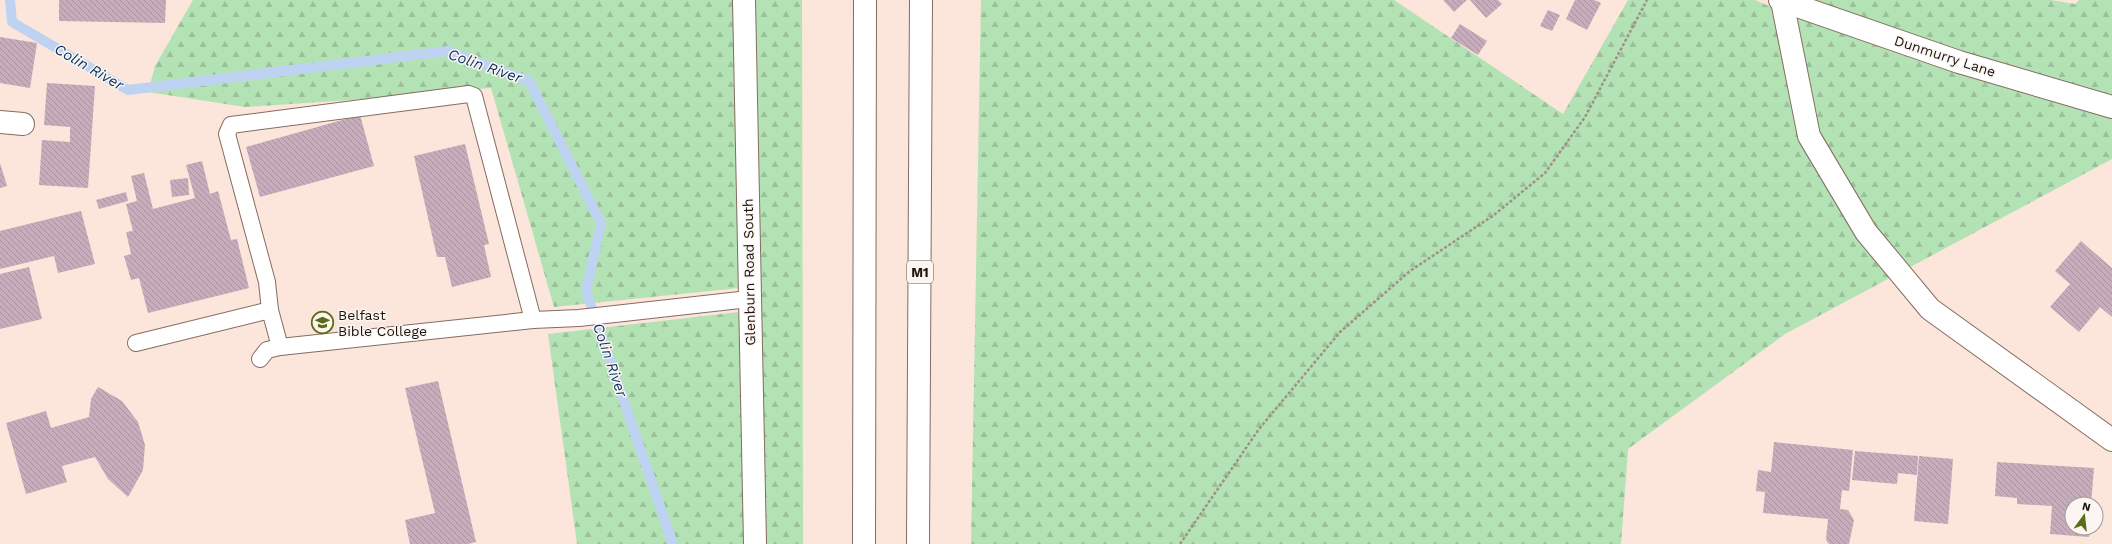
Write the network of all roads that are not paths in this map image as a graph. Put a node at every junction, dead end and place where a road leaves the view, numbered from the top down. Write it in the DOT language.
graph roads {
  1 [pos="744,0"];
  2 [pos="865,0"];
  3 [pos="921,0"];
  4 [pos="1781,0"];
  5 [pos="2112,107"];
  6 [pos="0,122"];
  7 [pos="23,124"];
  8 [pos="749,300"];
  9 [pos="270,310"];
  10 [pos="533,320"];
  11 [pos="136,342"];
  12 [pos="280,348"];
  13 [pos="260,359"];
  14 [pos="2112,440"];
  15 [pos="754,544"];
  16 [pos="864,544"];
  17 [pos="918,544"];
  1 -- 8 [label="main road, Glenburn Road South"];
  2 -- 16 [label="main road"];
  3 -- 17 [label="main road, M1"];
  4 -- 5 [label="main road, Dunmurry Lane"];
  4 -- 14 [label="main road"];
  6 -- 7 [label="main road"];
  8 -- 10 [label="lane"];
  8 -- 15 [label="main road, Glenburn Road South"];
  9 -- 10 [label="lane"];
  9 -- 11 [label="lane"];
  9 -- 12 [label="lane"];
  10 -- 12 [label="lane"];
  12 -- 13 [label="lane"];
}
